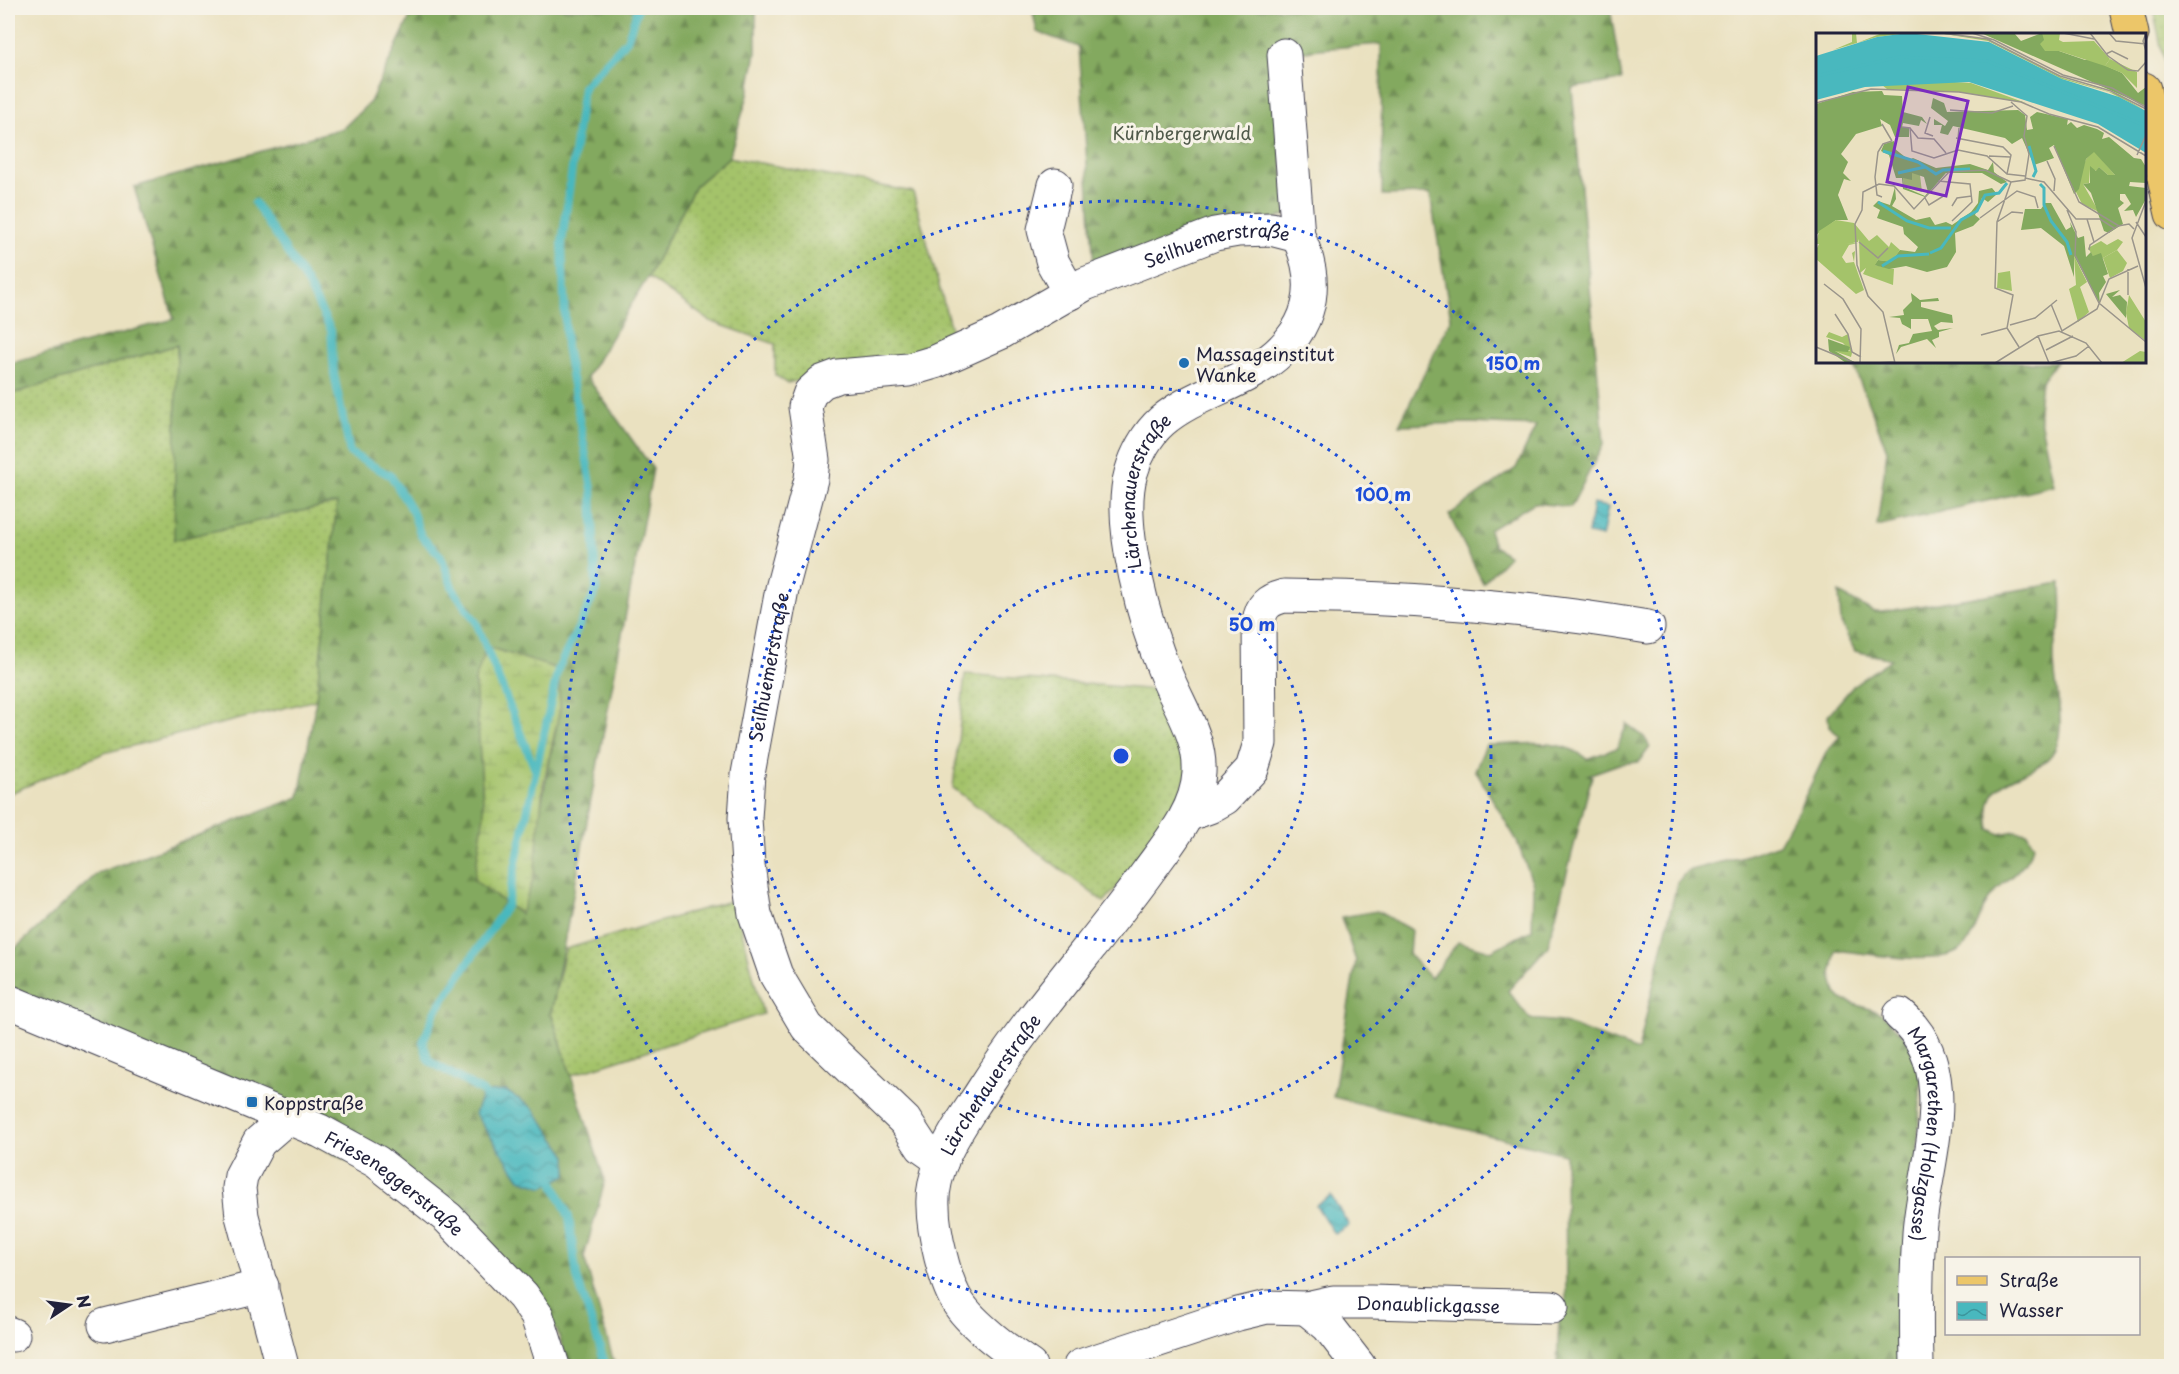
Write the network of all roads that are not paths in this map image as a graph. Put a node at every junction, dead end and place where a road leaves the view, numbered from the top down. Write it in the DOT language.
graph roads {
  1 [pos="2127,8"];
  2 [pos="2133,33"];
  3 [pos="1284,55"];
  4 [pos="2146,94"];
  5 [pos="1055,185"];
  6 [pos="2172,214"];
  7 [pos="1298,236"];
  8 [pos="1070,293"];
  9 [pos="1648,627"];
  10 [pos="1187,815"];
  11 [pos="8,1000"];
  12 [pos="1900,1015"];
  13 [pos="288,1117"];
  14 [pos="942,1161"];
  15 [pos="262,1286"];
  16 [pos="1552,1307"];
  17 [pos="1306,1308"];
  18 [pos="105,1325"];
  19 [pos="282,1366"];
  20 [pos="553,1366"];
  21 [pos="1030,1366"];
  22 [pos="1080,1366"];
  23 [pos="1359,1366"];
  24 [pos="1917,1366"];
  1 -- 2 [label="main road"];
  3 -- 7 [label="street, Seilhuemerstraße"];
  4 -- 6 [label="main road"];
  5 -- 8 [label="street"];
  7 -- 8 [label="street, Seilhuemerstraße"];
  7 -- 10 [label="street, Lärchenauerstraße"];
  8 -- 14 [label="street, Seilhuemerstraße"];
  9 -- 10 [label="street"];
  10 -- 14 [label="street, Lärchenauerstraße"];
  11 -- 13 [label="street, Frieseneggerstraße"];
  12 -- 24 [label="street, Margarethen (Holzgasse)"];
  13 -- 15 [label="street"];
  13 -- 20 [label="street, Frieseneggerstraße"];
  14 -- 21 [label="street, Lärchenauerstraße"];
  15 -- 18 [label="street"];
  15 -- 19 [label="street"];
  16 -- 17 [label="street, Donaublickgasse"];
  17 -- 22 [label="street, Donaublickgasse"];
  17 -- 23 [label="street"];
}
